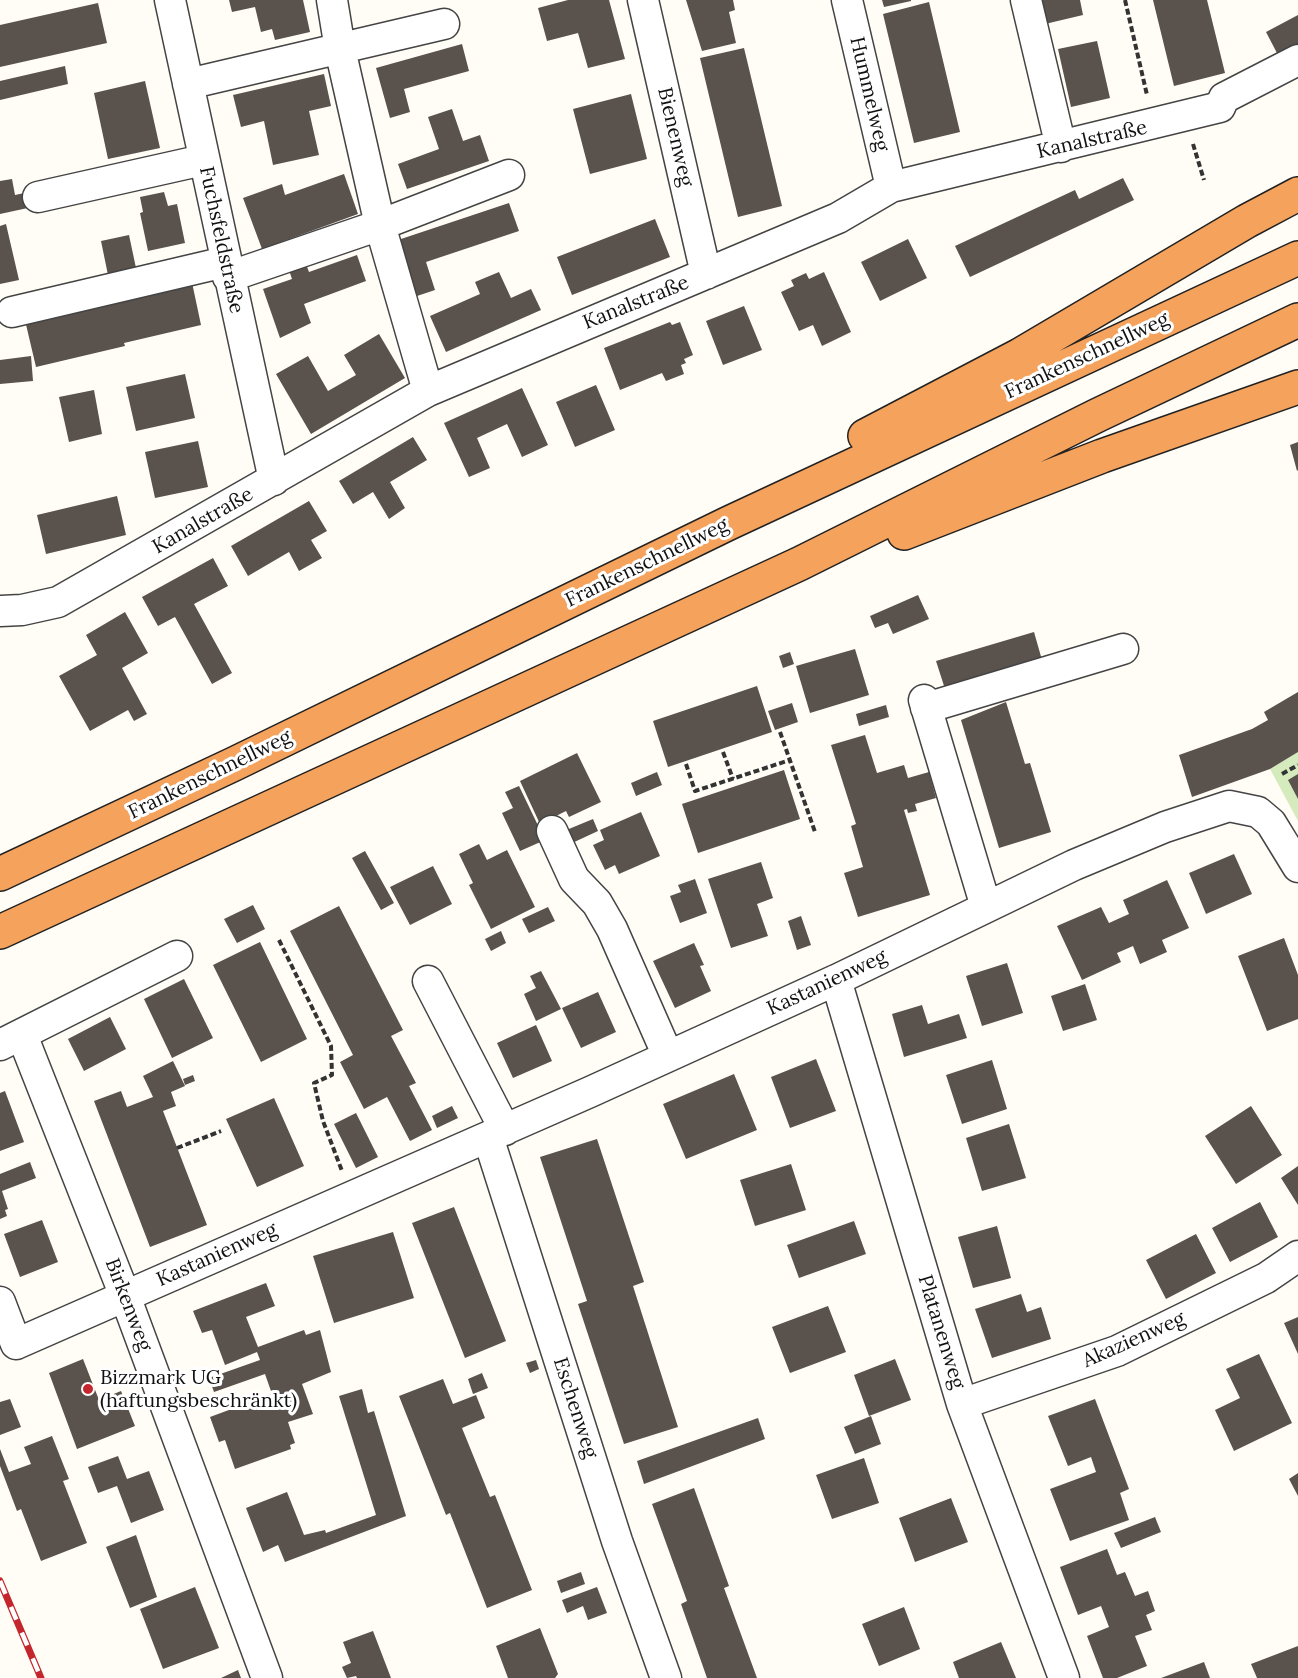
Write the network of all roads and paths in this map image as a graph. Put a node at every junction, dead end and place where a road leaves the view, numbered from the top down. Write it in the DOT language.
graph roads {
  1 [pos="170,0"];
  2 [pos="332,0"];
  3 [pos="643,0"];
  4 [pos="847,0"];
  5 [pos="1026,0"];
  6 [pos="1125,0"];
  7 [pos="444,24"];
  8 [pos="340,49"];
  9 [pos="1298,60"];
  10 [pos="188,84"];
  11 [pos="1154,125"];
  12 [pos="1191,136"];
  13 [pos="1061,147"];
  14 [pos="203,160"];
  15 [pos="509,175"];
  16 [pos="1204,180"];
  17 [pos="891,187"];
  18 [pos="1298,194"];
  19 [pos="38,197"];
  20 [pos="380,225"];
  21 [pos="1298,258"];
  22 [pos="227,270"];
  23 [pos="706,274"];
  24 [pos="12,312"];
  25 [pos="1298,320"];
  26 [pos="1298,387"];
  27 [pos="428,391"];
  28 [pos="274,480"];
  29 [pos="729,523"];
  30 [pos="799,564"];
  31 [pos="0,610"];
  32 [pos="1123,649"];
  33 [pos="780,732"];
  34 [pos="723,752"];
  35 [pos="790,760"];
  36 [pos="686,764"];
  37 [pos="1298,765"];
  38 [pos="1282,774"];
  39 [pos="733,779"];
  40 [pos="552,831"];
  41 [pos="815,832"];
  42 [pos="1298,867"];
  43 [pos="0,874"];
  44 [pos="986,907"];
  45 [pos="0,932"];
  46 [pos="279,940"];
  47 [pos="177,956"];
  48 [pos="836,980"];
  49 [pos="428,981"];
  50 [pos="11,1040"];
  51 [pos="668,1056"];
  52 [pos="222,1131"];
  53 [pos="496,1133"];
  54 [pos="177,1148"];
  55 [pos="352,1196"];
  56 [pos="1298,1256"];
  57 [pos="125,1296"];
  58 [pos="0,1302"];
  59 [pos="962,1404"];
  60 [pos="267,1678"];
  61 [pos="666,1678"];
  62 [pos="1064,1678"];
  1 -- 10 [label="street, Fuchsfeldstraße"];
  2 -- 8 [label="street"];
  3 -- 23 [label="street, Bienenweg"];
  4 -- 17 [label="street, Hummelweg"];
  5 -- 13 [label="street"];
  6 -- 11 [label="path"];
  7 -- 8 [label="street"];
  8 -- 10 [label="street"];
  8 -- 20 [label="street"];
  9 -- 11 [label="street, Kanalstraße"];
  10 -- 14 [label="street, Fuchsfeldstraße"];
  11 -- 13 [label="street, Kanalstraße"];
  12 -- 16 [label="path"];
  13 -- 17 [label="street, Kanalstraße"];
  14 -- 19 [label="street"];
  14 -- 22 [label="street, Fuchsfeldstraße"];
  15 -- 20 [label="street"];
  17 -- 23 [label="street, Kanalstraße"];
  18 -- 29 [label="highway"];
  20 -- 22 [label="street"];
  20 -- 27 [label="street"];
  21 -- 29 [label="highway, Frankenschnellweg"];
  22 -- 24 [label="street"];
  22 -- 28 [label="street, Fuchsfeldstraße"];
  23 -- 27 [label="street, Kanalstraße"];
  25 -- 30 [label="highway"];
  26 -- 30 [label="highway"];
  27 -- 28 [label="street, Kanalstraße"];
  28 -- 31 [label="street, Kanalstraße"];
  29 -- 43 [label="highway, Frankenschnellweg"];
  30 -- 45 [label="highway"];
  32 -- 44 [label="street"];
  33 -- 35 [label="path"];
  34 -- 39 [label="path"];
  35 -- 39 [label="path"];
  35 -- 41 [label="path"];
  36 -- 39 [label="path"];
  37 -- 38 [label="path"];
  40 -- 51 [label="street"];
  42 -- 44 [label="street, Kastanienweg"];
  44 -- 48 [label="street, Kastanienweg"];
  46 -- 55 [label="path"];
  47 -- 50 [label="street, Birkenweg"];
  48 -- 51 [label="street, Kastanienweg"];
  48 -- 59 [label="street, Platanenweg"];
  49 -- 53 [label="street"];
  50 -- 57 [label="street, Birkenweg"];
  51 -- 53 [label="street, Kastanienweg"];
  52 -- 54 [label="path"];
  53 -- 55 [label="street, Kastanienweg"];
  53 -- 61 [label="street, Eschenweg"];
  55 -- 57 [label="street, Kastanienweg"];
  56 -- 59 [label="street, Akazienweg"];
  57 -- 58 [label="street, Kastanienweg"];
  57 -- 60 [label="street, Birkenweg"];
  59 -- 62 [label="street, Platanenweg"];
}
